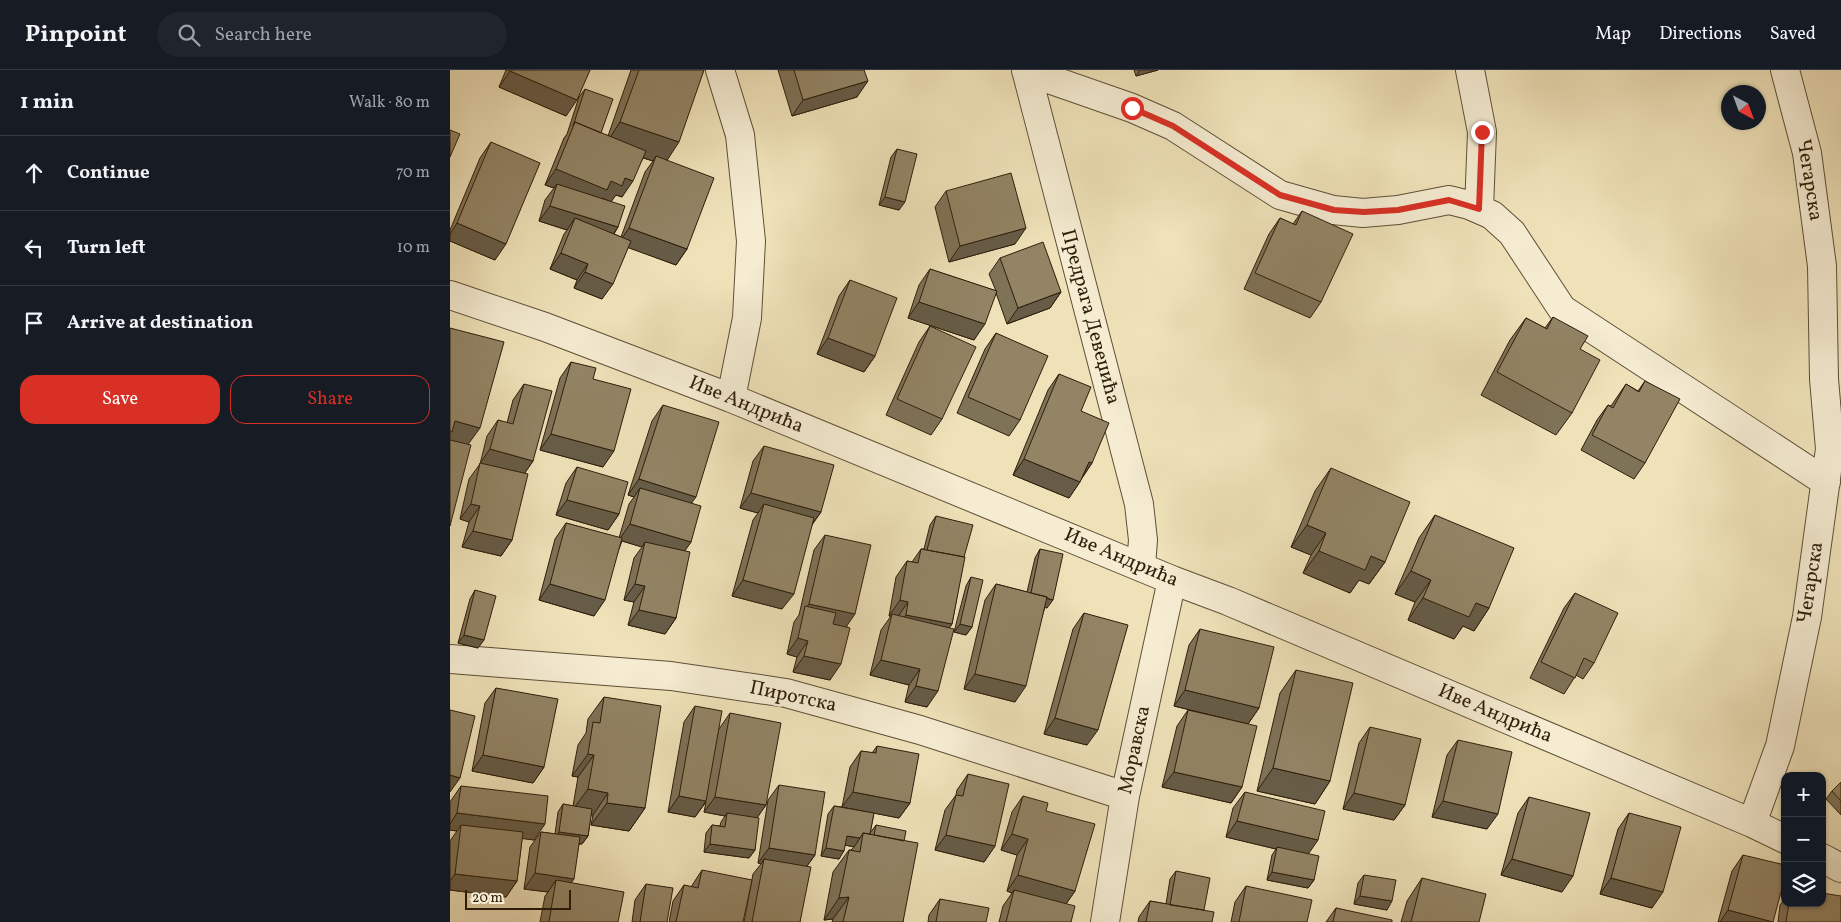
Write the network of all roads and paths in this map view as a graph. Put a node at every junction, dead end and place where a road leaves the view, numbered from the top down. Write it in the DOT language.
graph roads {
  1 [pos="720,70"];
  2 [pos="1026,70"];
  3 [pos="1470,70"];
  4 [pos="1785,70"];
  5 [pos="1479,209"];
  6 [pos="450,295"];
  7 [pos="731,398"];
  8 [pos="1836,451"];
  9 [pos="1826,482"];
  10 [pos="1141,566"];
  11 [pos="1172,580"];
  12 [pos="450,659"];
  13 [pos="1124,796"];
  14 [pos="1752,823"];
  15 [pos="1781,837"];
  16 [pos="1826,860"];
  17 [pos="1841,868"];
  18 [pos="1104,922"];
  1 -- 7 [label="street"];
  2 -- 5 [label="street"];
  2 -- 10 [label="street, Предрага Девеџића"];
  3 -- 5 [label="street"];
  4 -- 8 [label="street, Чегарска"];
  5 -- 9 [label="street"];
  6 -- 7 [label="street, Иве Андрића"];
  7 -- 10 [label="street, Иве Андрића"];
  8 -- 9 [label="street, Чегарска"];
  9 -- 14 [label="street, Чегарска"];
  10 -- 11 [label="street, Иве Андрића"];
  11 -- 13 [label="street, Моравска"];
  11 -- 14 [label="street, Иве Андрића"];
  12 -- 13 [label="street, Пиротска"];
  13 -- 18 [label="street, Моравска"];
  14 -- 15 [label="street, Иве Андрића"];
  16 -- 17 [label="street"];
}
